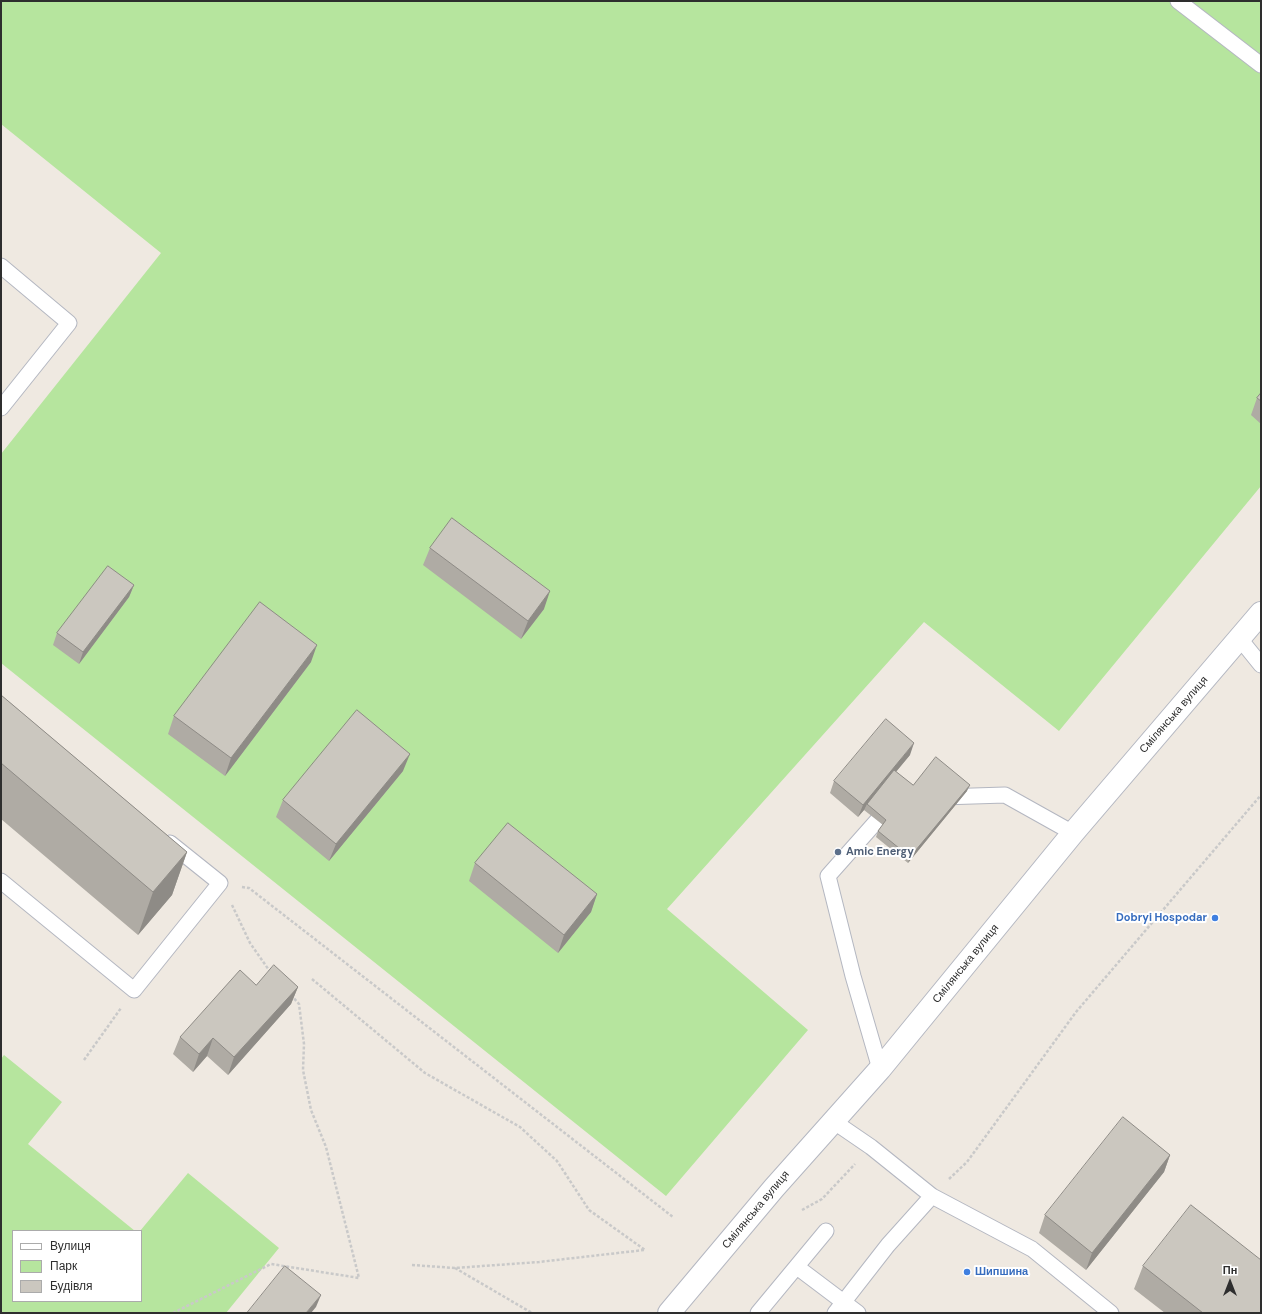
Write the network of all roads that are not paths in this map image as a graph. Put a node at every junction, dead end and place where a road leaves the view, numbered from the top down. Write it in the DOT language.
graph roads {
  1 [pos="1178,1"];
  2 [pos="1261,65"];
  3 [pos="1,266"];
  4 [pos="1,408"];
  5 [pos="1261,613"];
  6 [pos="1240,638"];
  7 [pos="1261,647"];
  8 [pos="1261,665"];
  9 [pos="928,798"];
  10 [pos="904,799"];
  11 [pos="1073,833"];
  12 [pos="159,834"];
  13 [pos="1,881"];
  14 [pos="880,1069"];
  15 [pos="833,1121"];
  16 [pos="932,1196"];
  17 [pos="826,1231"];
  18 [pos="797,1267"];
  19 [pos="840,1307"];
  20 [pos="669,1313"];
  21 [pos="758,1313"];
  22 [pos="858,1313"];
  23 [pos="1111,1313"];
  1 -- 2 [label="lane"];
  3 -- 4 [label="lane"];
  5 -- 6 [label="main road, Смілянська вулиця"];
  6 -- 7 [label="lane"];
  6 -- 8 [label="lane"];
  6 -- 11 [label="main road, Смілянська вулиця"];
  9 -- 11 [label="lane"];
  10 -- 14 [label="lane"];
  11 -- 14 [label="main road, Смілянська вулиця"];
  12 -- 13 [label="lane"];
  14 -- 15 [label="main road, Смілянська вулиця"];
  15 -- 16 [label="lane"];
  15 -- 20 [label="main road, Смілянська вулиця"];
  16 -- 19 [label="lane"];
  16 -- 23 [label="lane"];
  17 -- 18 [label="lane"];
  18 -- 19 [label="lane"];
  18 -- 21 [label="lane"];
  19 -- 22 [label="lane"];
}
